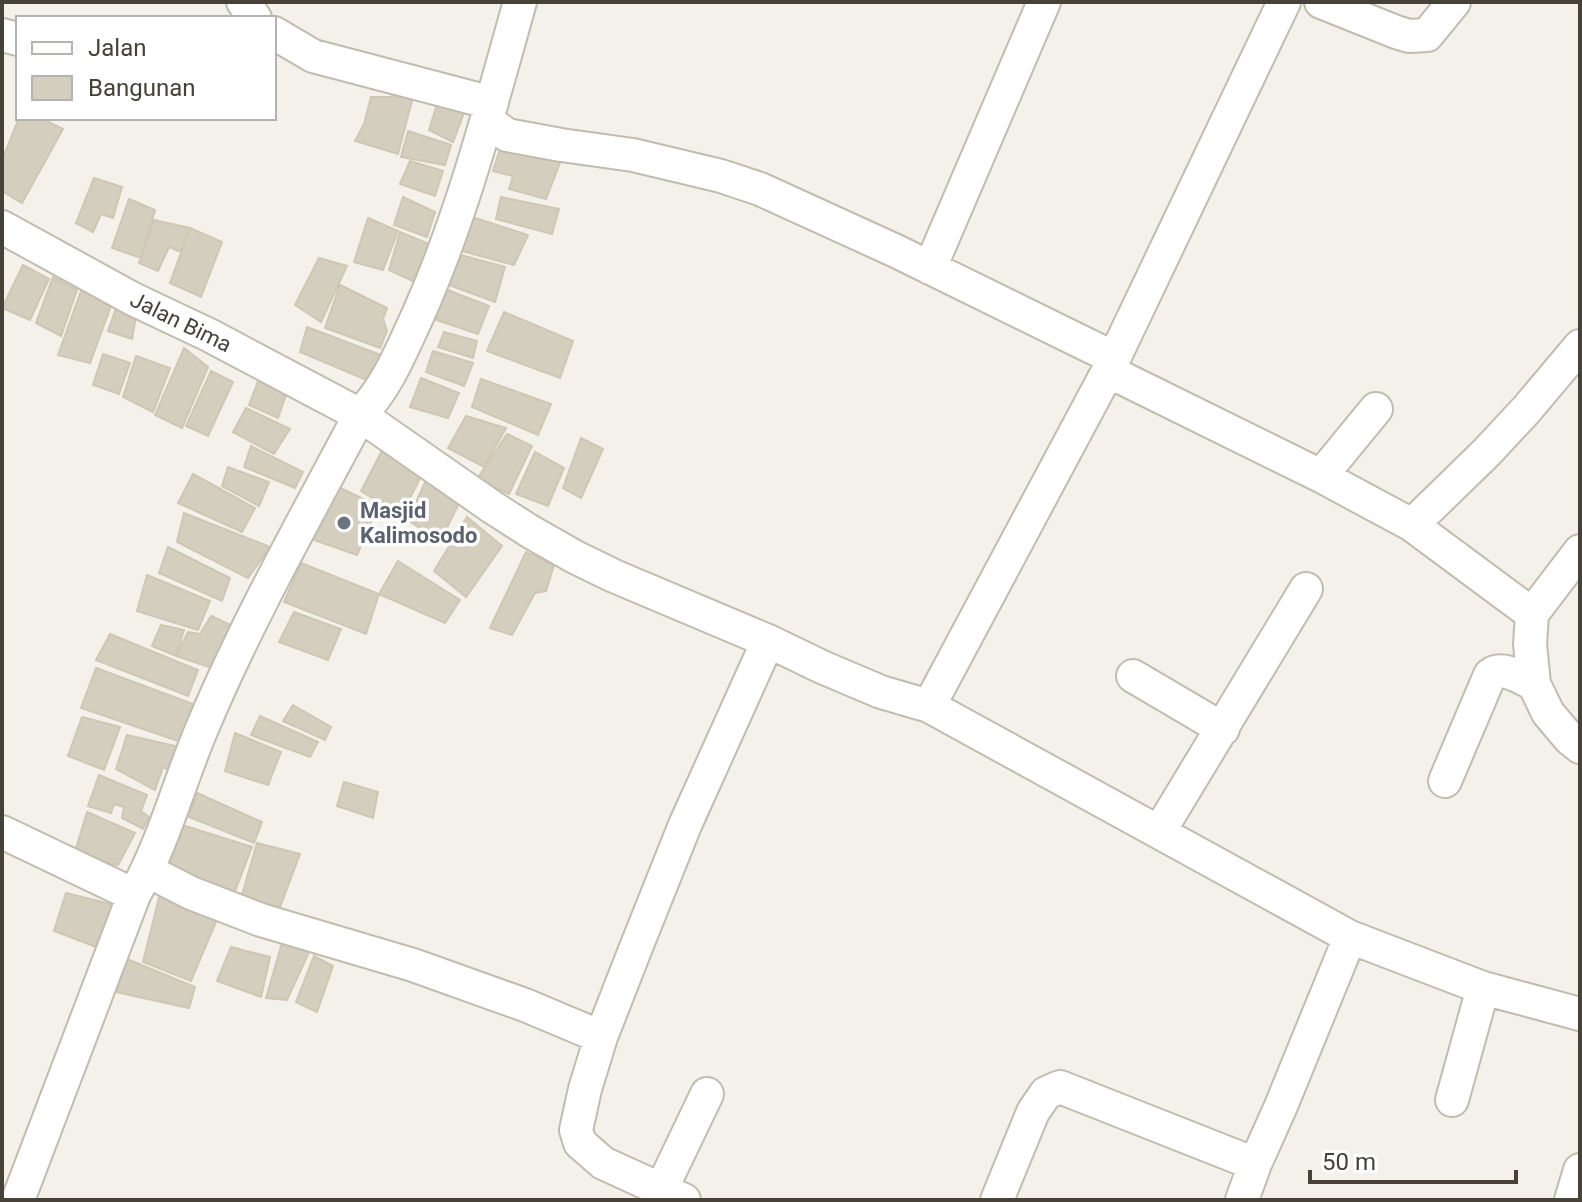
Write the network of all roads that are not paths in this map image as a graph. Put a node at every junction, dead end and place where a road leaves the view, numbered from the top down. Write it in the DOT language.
graph roads {
  1 [pos="520,2"];
  2 [pos="1044,2"];
  3 [pos="1284,2"];
  4 [pos="1321,2"];
  5 [pos="1454,2"];
  6 [pos="276,34"];
  7 [pos="490,112"];
  8 [pos="2,227"];
  9 [pos="930,268"];
  10 [pos="1580,346"];
  11 [pos="1111,365"];
  12 [pos="1376,409"];
  13 [pos="360,415"];
  14 [pos="1321,476"];
  15 [pos="1412,525"];
  16 [pos="1580,551"];
  17 [pos="1306,589"];
  18 [pos="1532,614"];
  19 [pos="768,641"];
  20 [pos="1133,676"];
  21 [pos="1534,684"];
  22 [pos="929,706"];
  23 [pos="1223,729"];
  24 [pos="1580,747"];
  25 [pos="1445,781"];
  26 [pos="2,832"];
  27 [pos="1159,832"];
  28 [pos="141,883"];
  29 [pos="1350,937"];
  30 [pos="1483,988"];
  31 [pos="1580,1014"];
  32 [pos="601,1037"];
  33 [pos="707,1094"];
  34 [pos="1452,1100"];
  35 [pos="1255,1164"];
  36 [pos="1580,1170"];
  37 [pos="14,1193"];
  38 [pos="672,1195"];
  39 [pos="997,1200"];
  40 [pos="1242,1200"];
  41 [pos="1571,1200"];
  1 -- 7 [label="street"];
  2 -- 9 [label="street"];
  3 -- 11 [label="street"];
  4 -- 5 [label="street"];
  6 -- 7 [label="street"];
  7 -- 9 [label="street"];
  7 -- 13 [label="street"];
  8 -- 13 [label="street, Jalan Bima"];
  9 -- 11 [label="street"];
  10 -- 15 [label="street"];
  11 -- 14 [label="street"];
  11 -- 22 [label="street"];
  12 -- 14 [label="street"];
  13 -- 19 [label="street, Jalan Bima"];
  13 -- 28 [label="street"];
  14 -- 15 [label="street"];
  15 -- 18 [label="street"];
  16 -- 18 [label="street"];
  17 -- 23 [label="street"];
  18 -- 21 [label="street"];
  19 -- 22 [label="street, Jalan Bima"];
  19 -- 32 [label="street"];
  20 -- 23 [label="street"];
  21 -- 24 [label="street"];
  21 -- 25 [label="street"];
  22 -- 27 [label="street, Jalan Bima"];
  23 -- 27 [label="street"];
  26 -- 28 [label="street"];
  27 -- 29 [label="street, Jalan Bima"];
  28 -- 32 [label="street"];
  28 -- 37 [label="street"];
  29 -- 30 [label="street, Jalan Bima"];
  29 -- 35 [label="street"];
  30 -- 31 [label="street, Jalan Bima"];
  30 -- 34 [label="street"];
  32 -- 38 [label="street"];
  33 -- 38 [label="street"];
  35 -- 39 [label="street"];
  35 -- 40 [label="street"];
  36 -- 41 [label="street"];
}
